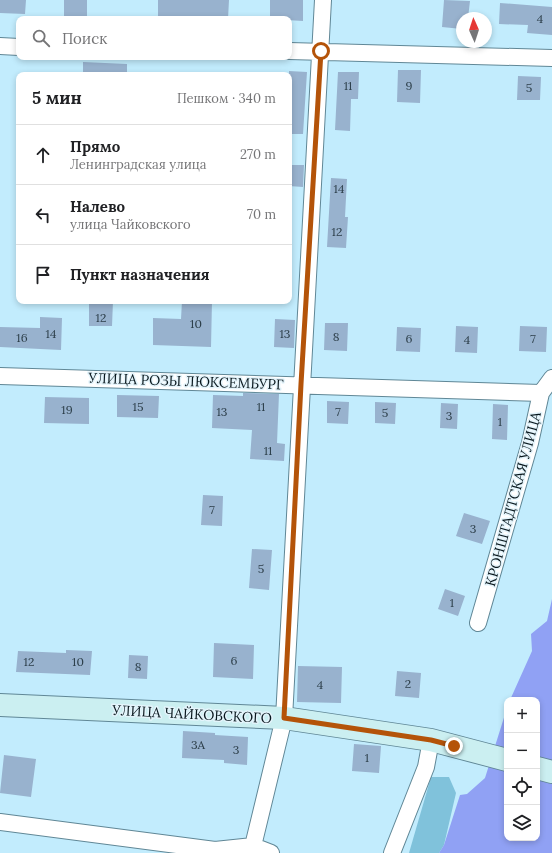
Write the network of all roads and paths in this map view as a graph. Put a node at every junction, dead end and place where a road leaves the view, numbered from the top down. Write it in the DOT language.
graph roads {
  1 [pos="323,0"];
  2 [pos="0,46"];
  3 [pos="16,47"];
  4 [pos="292,51"];
  5 [pos="321,51"];
  6 [pos="552,58"];
  7 [pos="0,376"];
  8 [pos="552,378"];
  9 [pos="301,384"];
  10 [pos="541,393"];
  11 [pos="478,623"];
  12 [pos="0,705"];
  13 [pos="284,718"];
  14 [pos="431,740"];
  15 [pos="504,759"];
  16 [pos="540,769"];
  17 [pos="552,772"];
  18 [pos="0,822"];
  19 [pos="253,846"];
  20 [pos="271,853"];
  21 [pos="392,853"];
  1 -- 5 [label="street"];
  2 -- 3 [label="street"];
  4 -- 5 [label="street"];
  5 -- 6 [label="street"];
  5 -- 9 [label="street"];
  7 -- 9 [label="street, УЛИЦА РОЗЫ ЛЮКСЕМБУРГ"];
  8 -- 10 [label="street, КРОНШТАДТСКАЯ УЛИЦА"];
  9 -- 10 [label="street, УЛИЦА РОЗЫ ЛЮКСЕМБУРГ"];
  9 -- 13 [label="street"];
  10 -- 11 [label="street, КРОНШТАДТСКАЯ УЛИЦА"];
  12 -- 13 [label="main road, УЛИЦА ЧАЙКОВСКОГО"];
  13 -- 14 [label="main road, УЛИЦА ЧАЙКОВСКОГО"];
  13 -- 19 [label="street"];
  14 -- 15 [label="main road, УЛИЦА ЧАЙКОВСКОГО"];
  14 -- 21 [label="street"];
  16 -- 17 [label="main road"];
  18 -- 19 [label="street"];
  19 -- 20 [label="street"];
}
